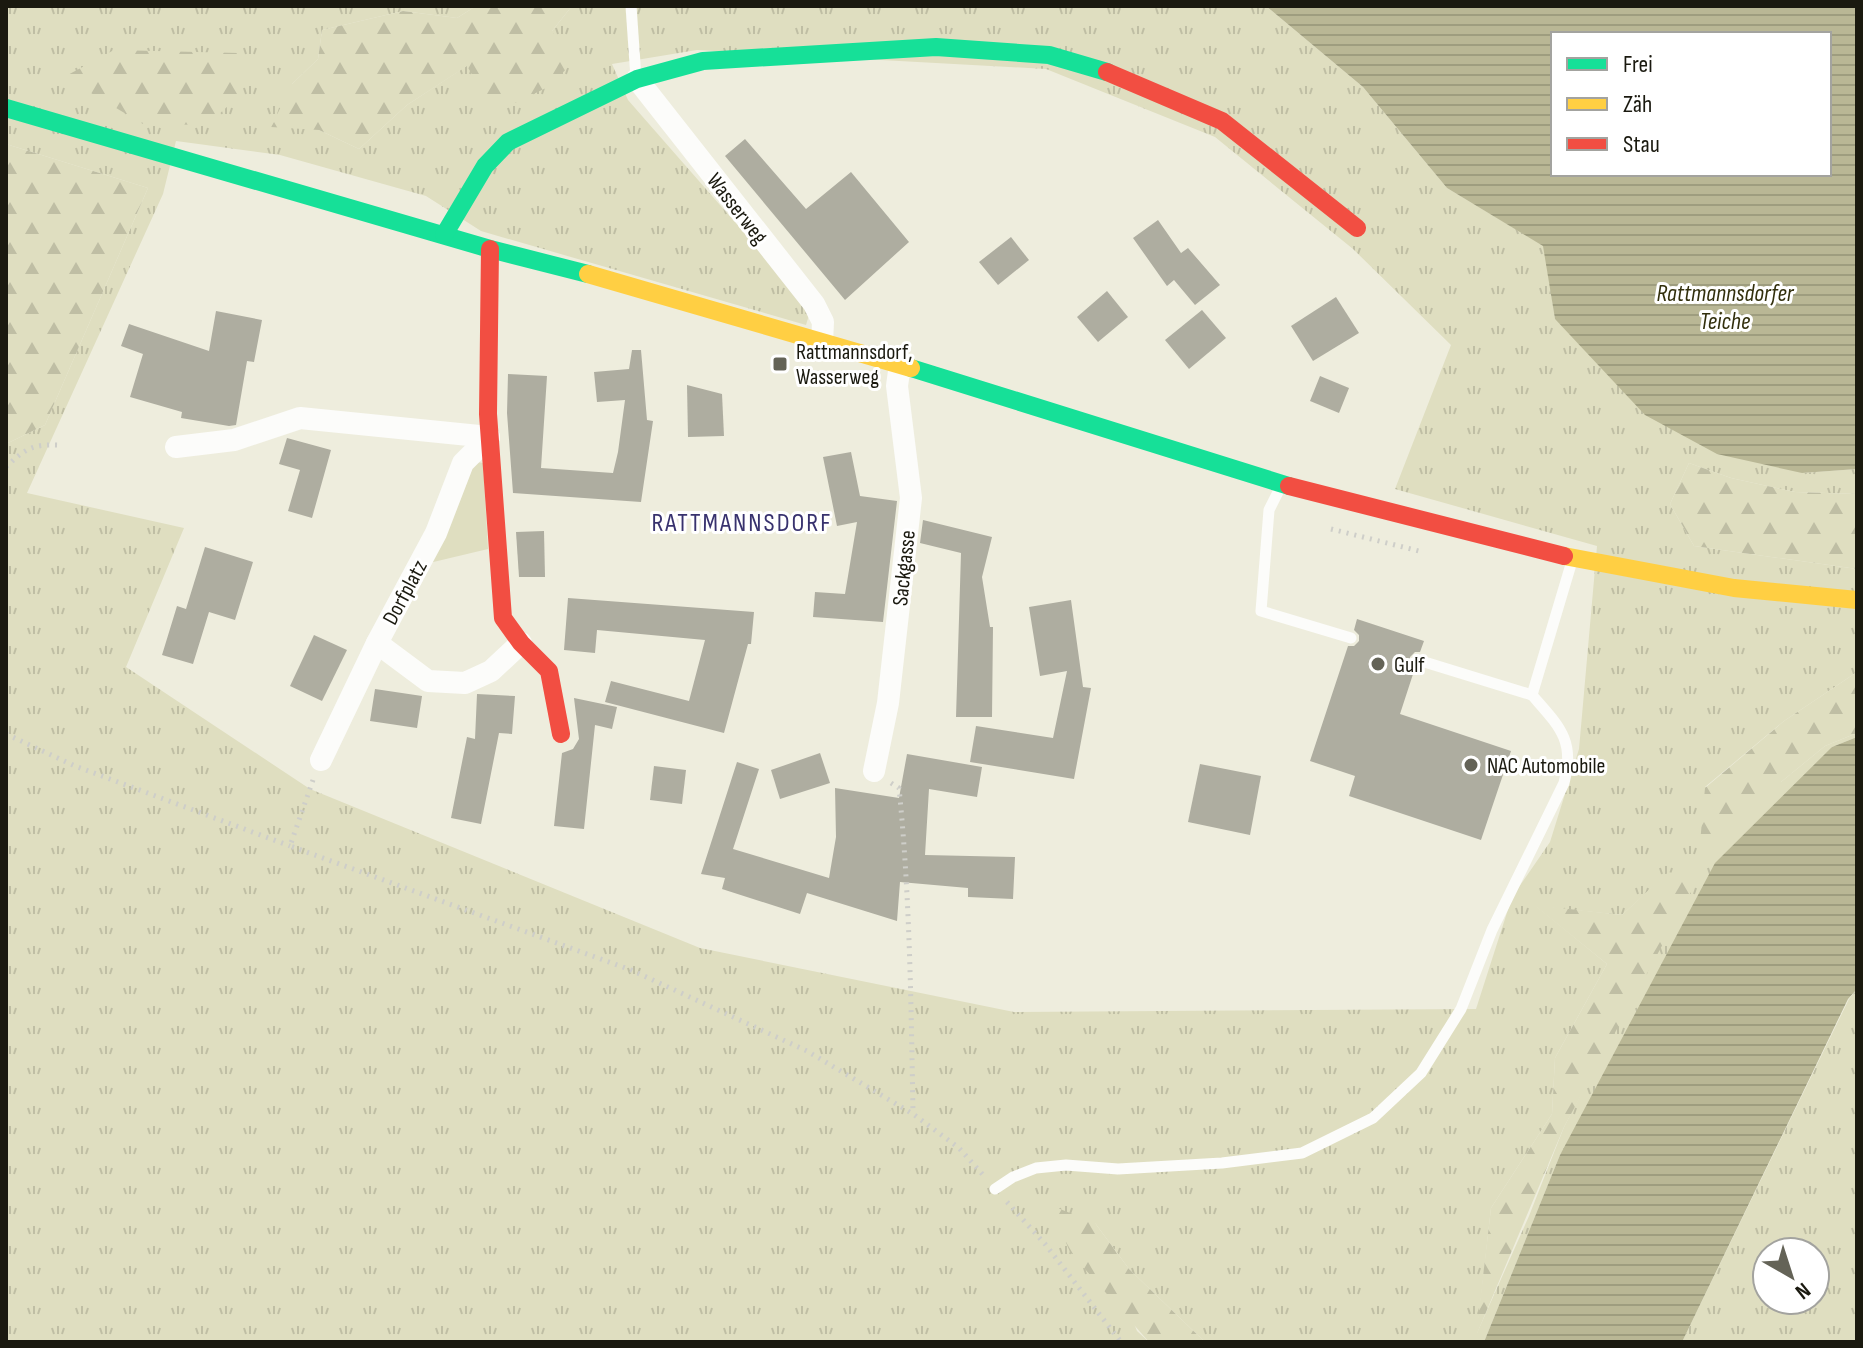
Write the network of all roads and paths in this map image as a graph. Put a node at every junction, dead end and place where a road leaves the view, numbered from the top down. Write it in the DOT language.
graph roads {
  1 [pos="631,6"];
  2 [pos="637,79"];
  3 [pos="6,108"];
  4 [pos="1357,228"];
  5 [pos="444,235"];
  6 [pos="490,249"];
  7 [pos="822,343"];
  8 [pos="900,364"];
  9 [pos="489,437"];
  10 [pos="59,445"];
  11 [pos="176,447"];
  12 [pos="6,467"];
  13 [pos="1282,484"];
  14 [pos="1573,558"];
  15 [pos="1857,600"];
  16 [pos="1351,638"];
  17 [pos="377,643"];
  18 [pos="521,643"];
  19 [pos="1418,660"];
  20 [pos="1532,695"];
  21 [pos="6,734"];
  22 [pos="561,734"];
  23 [pos="321,760"];
  24 [pos="874,771"];
  25 [pos="290,846"];
  26 [pos="913,1114"];
  27 [pos="995,1189"];
  28 [pos="1121,1342"];
  1 -- 2 [label="lane"];
  2 -- 4 [label="main road"];
  2 -- 5 [label="main road"];
  2 -- 7 [label="street, Wasserweg"];
  3 -- 5 [label="main road"];
  5 -- 6 [label="main road"];
  6 -- 7 [label="main road"];
  6 -- 9 [label="main road"];
  7 -- 8 [label="main road"];
  8 -- 13 [label="main road"];
  8 -- 24 [label="street, Sackgasse"];
  9 -- 11 [label="street"];
  9 -- 17 [label="street, Dorfplatz"];
  9 -- 18 [label="main road"];
  10 -- 12 [label="path"];
  13 -- 14 [label="main road"];
  13 -- 16 [label="lane"];
  14 -- 15 [label="main road"];
  14 -- 20 [label="lane"];
  17 -- 18 [label="street, Dorfplatz"];
  17 -- 23 [label="street"];
  18 -- 22 [label="main road"];
  19 -- 20 [label="lane"];
  20 -- 27 [label="lane"];
  21 -- 25 [label="path"];
  23 -- 25 [label="path"];
  24 -- 26 [label="path"];
  25 -- 26 [label="path"];
  26 -- 27 [label="path"];
  27 -- 28 [label="path"];
}
